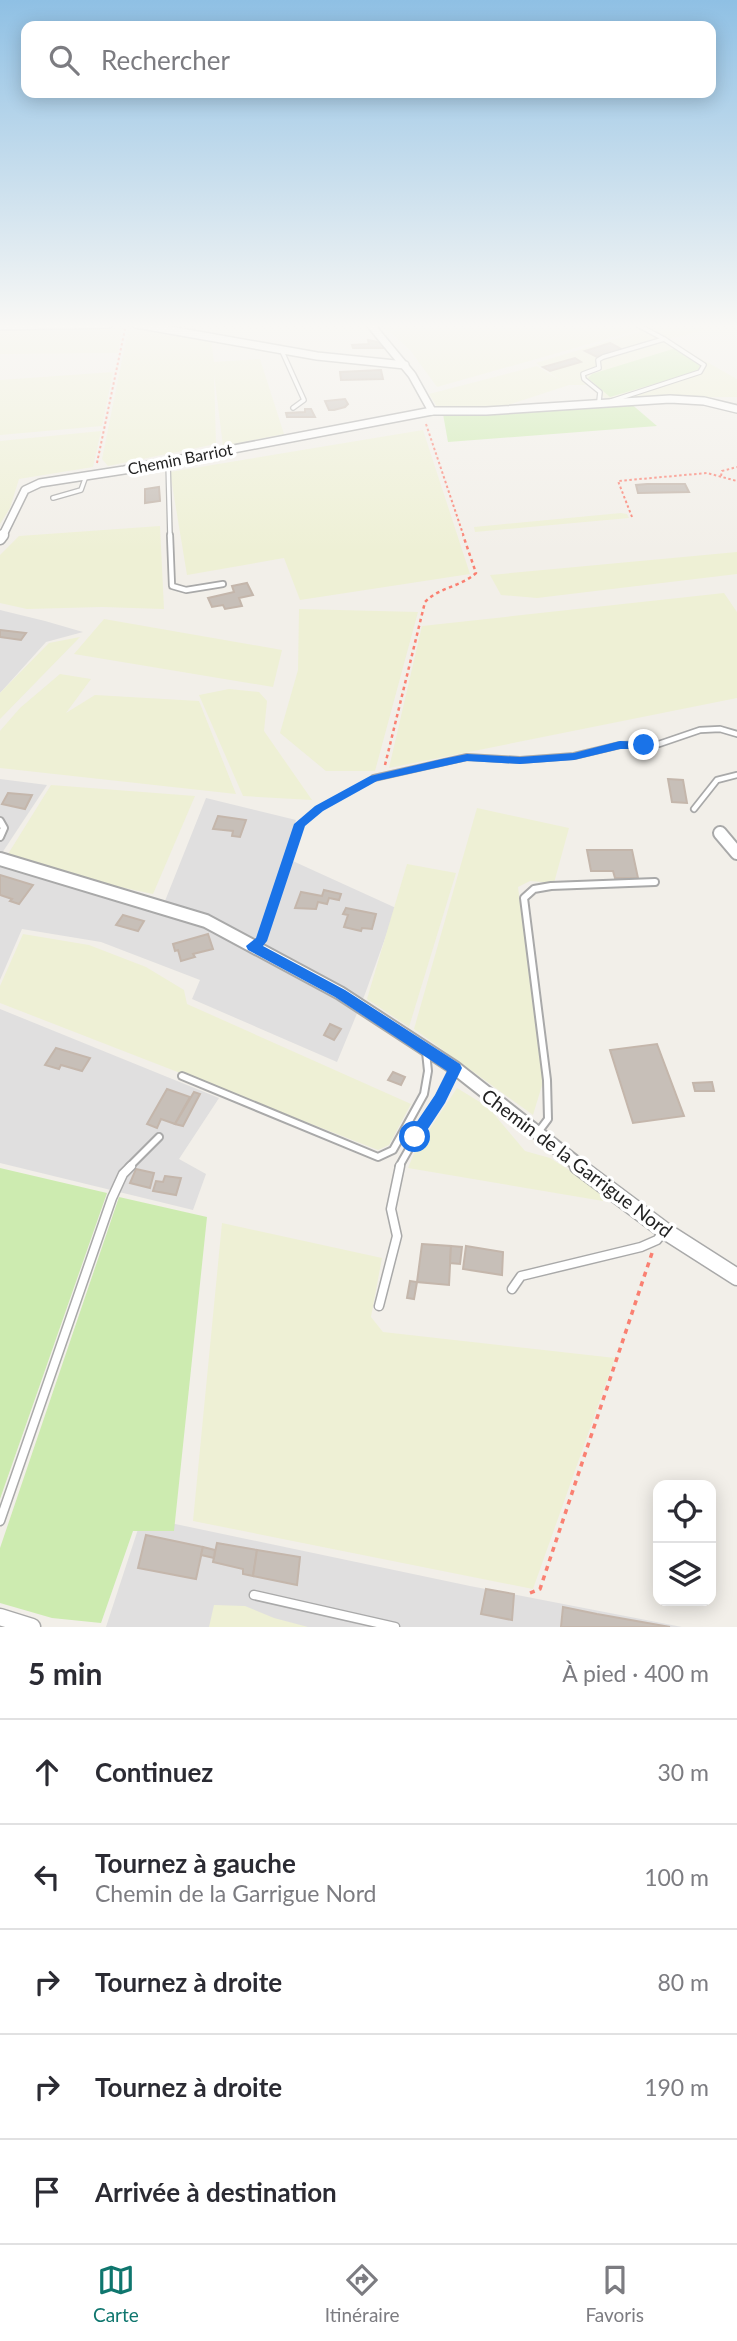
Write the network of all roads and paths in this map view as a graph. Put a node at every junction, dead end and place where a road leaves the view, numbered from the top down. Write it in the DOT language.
graph roads {
  1 [pos="109,400"];
  2 [pos="303,400"];
  3 [pos="426,400"];
  4 [pos="614,400"];
  5 [pos="599,401"];
  6 [pos="611,401"];
  7 [pos="293,408"];
  8 [pos="737,409"];
  9 [pos="432,411"];
  10 [pos="422,413"];
  11 [pos="168,461"];
  12 [pos="737,467"];
  13 [pos="86,476"];
  14 [pos="721,476"];
  15 [pos="737,481"];
  16 [pos="53,498"];
  17 [pos="632,517"];
  18 [pos="0,539"];
  19 [pos="223,584"];
  20 [pos="737,734"];
  21 [pos="737,775"];
  22 [pos="374,778"];
  23 [pos="694,809"];
  24 [pos="0,821"];
  25 [pos="720,833"];
  26 [pos="0,837"];
  27 [pos="737,853"];
  28 [pos="0,859"];
  29 [pos="655,882"];
  30 [pos="253,946"];
  31 [pos="426,1049"];
  32 [pos="455,1068"];
  33 [pos="182,1076"];
  34 [pos="537,1134"];
  35 [pos="159,1137"];
  36 [pos="661,1235"];
  37 [pos="737,1277"];
  38 [pos="512,1289"];
  39 [pos="379,1306"];
  40 [pos="0,1521"];
  41 [pos="530,1593"];
  42 [pos="254,1594"];
  43 [pos="0,1617"];
  44 [pos="32,1627"];
  45 [pos="396,1627"];
  1 -- 13 [label="path"];
  2 -- 7 [label="lane"];
  3 -- 9 [label="street"];
  4 -- 6 [label="lane"];
  5 -- 6 [label="street, Chemin Barriot"];
  5 -- 9 [label="street, Chemin Barriot"];
  6 -- 8 [label="street, Chemin Barriot"];
  9 -- 10 [label="street, Chemin Barriot"];
  10 -- 11 [label="street, Chemin Barriot"];
  10 -- 22 [label="path"];
  11 -- 13 [label="street, Chemin Barriot"];
  11 -- 19 [label="lane"];
  12 -- 14 [label="path"];
  13 -- 16 [label="lane"];
  13 -- 18 [label="street, Chemin Barriot"];
  14 -- 15 [label="path"];
  14 -- 17 [label="path"];
  20 -- 22 [label="lane"];
  21 -- 23 [label="lane"];
  22 -- 30 [label="path"];
  24 -- 26 [label="lane"];
  25 -- 27 [label="street"];
  28 -- 30 [label="street, Chemin de la Garrigue Nord"];
  29 -- 34 [label="lane"];
  30 -- 31 [label="street, Chemin de la Garrigue Nord"];
  31 -- 32 [label="street, Chemin de la Garrigue Nord"];
  31 -- 33 [label="lane"];
  32 -- 34 [label="street, Chemin de la Garrigue Nord"];
  32 -- 39 [label="lane"];
  34 -- 36 [label="street, Chemin de la Garrigue Nord"];
  35 -- 40 [label="lane"];
  36 -- 37 [label="street, Chemin de la Garrigue Nord"];
  36 -- 38 [label="lane"];
  36 -- 41 [label="path"];
  42 -- 45 [label="lane"];
  43 -- 44 [label="street"];
}
